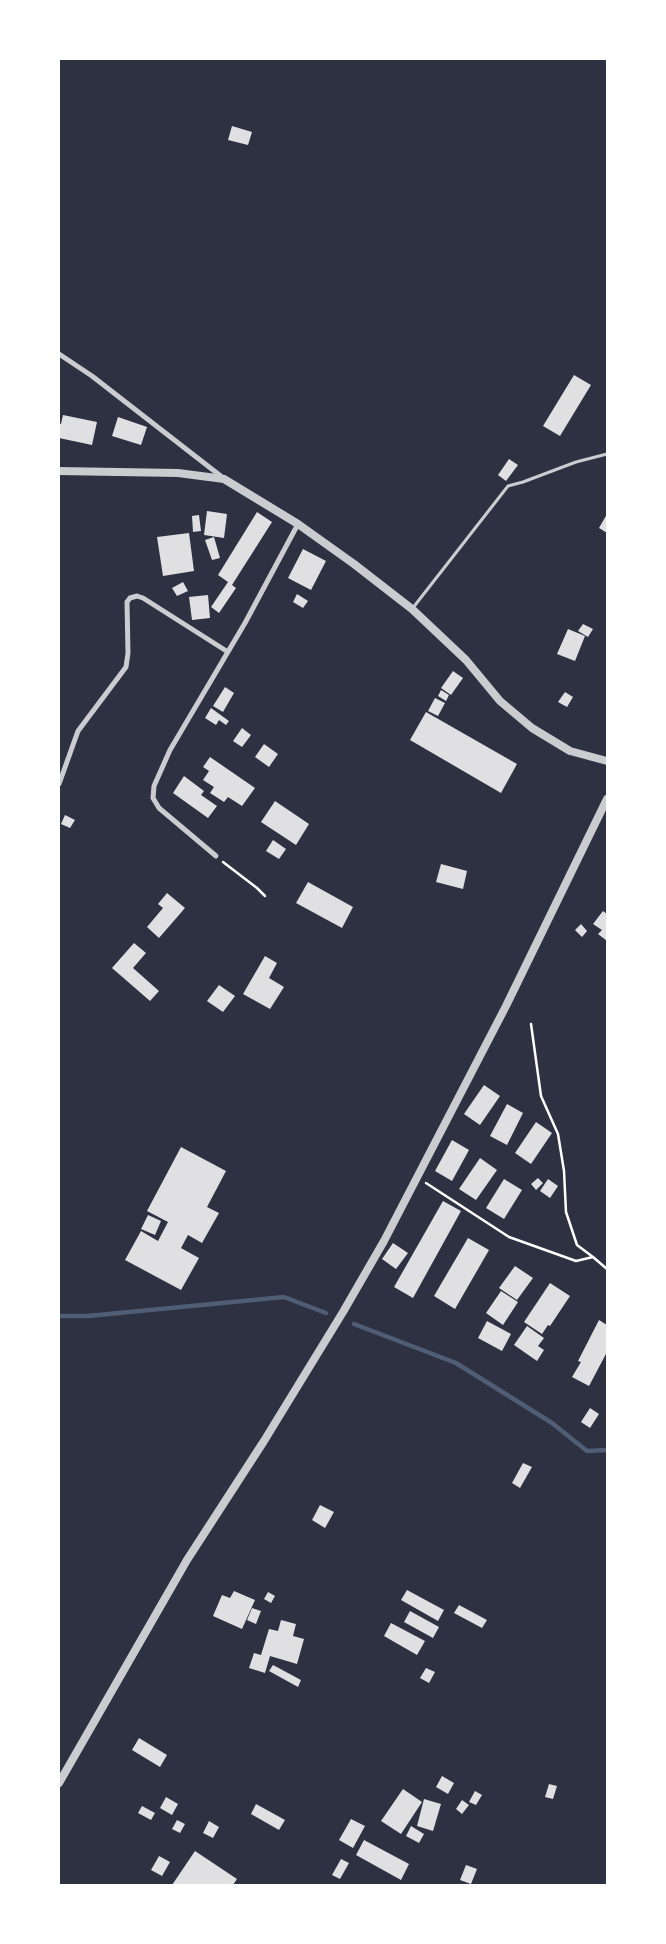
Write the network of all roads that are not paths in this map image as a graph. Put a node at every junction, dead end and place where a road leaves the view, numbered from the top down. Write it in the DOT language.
graph roads {
  1 [pos="59,354"];
  2 [pos="607,454"];
  3 [pos="59,471"];
  4 [pos="224,479"];
  5 [pos="298,524"];
  6 [pos="412,609"];
  7 [pos="228,652"];
  8 [pos="607,761"];
  9 [pos="59,784"];
  10 [pos="607,799"];
  11 [pos="216,856"];
  12 [pos="59,1783"];
  1 -- 4 [label="street"];
  2 -- 6 [label="lane"];
  3 -- 4 [label="street"];
  4 -- 5 [label="street"];
  5 -- 6 [label="street"];
  5 -- 7 [label="street"];
  6 -- 8 [label="street"];
  7 -- 9 [label="street"];
  7 -- 11 [label="street"];
  10 -- 12 [label="street"];
}
